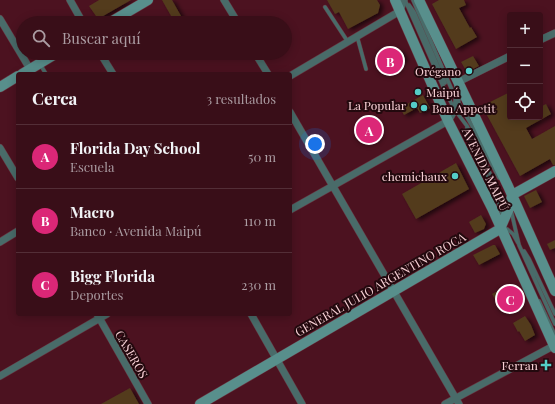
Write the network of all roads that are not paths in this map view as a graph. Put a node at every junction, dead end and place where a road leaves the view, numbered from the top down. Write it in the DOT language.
graph roads {
  1 [pos="70,0"];
  2 [pos="148,0"];
  3 [pos="224,0"];
  4 [pos="395,0"];
  5 [pos="405,0"];
  6 [pos="413,0"];
  7 [pos="419,0"];
  8 [pos="326,7"];
  9 [pos="400,11"];
  10 [pos="79,16"];
  11 [pos="121,16"];
  12 [pos="234,16"];
  13 [pos="0,18"];
  14 [pos="555,33"];
  15 [pos="356,36"];
  16 [pos="543,39"];
  17 [pos="348,42"];
  18 [pos="16,51"];
  19 [pos="507,58"];
  20 [pos="20,60"];
  21 [pos="45,60"];
  22 [pos="104,60"];
  23 [pos="259,60"];
  24 [pos="40,63"];
  25 [pos="366,69"];
  26 [pos="26,72"];
  27 [pos="45,72"];
  28 [pos="112,72"];
  29 [pos="267,72"];
  30 [pos="292,75"];
  31 [pos="16,77"];
  32 [pos="458,82"];
  33 [pos="0,87"];
  34 [pos="457,102"];
  35 [pos="455,110"];
  36 [pos="292,115"];
  37 [pos="448,121"];
  38 [pos="0,148"];
  39 [pos="481,159"];
  40 [pos="486,168"];
  41 [pos="555,170"];
  42 [pos="16,175"];
  43 [pos="333,185"];
  44 [pos="504,188"];
  45 [pos="509,195"];
  46 [pos="510,206"];
  47 [pos="292,209"];
  48 [pos="504,226"];
  49 [pos="16,233"];
  50 [pos="0,242"];
  51 [pos="519,245"];
  52 [pos="394,291"];
  53 [pos="548,295"];
  54 [pos="555,314"];
  55 [pos="98,316"];
  56 [pos="252,316"];
  57 [pos="555,324"];
  58 [pos="555,335"];
  59 [pos="555,346"];
  60 [pos="277,360"];
  61 [pos="0,376"];
  62 [pos="458,401"];
  63 [pos="148,404"];
  64 [pos="200,404"];
  65 [pos="302,404"];
  66 [pos="445,404"];
  1 -- 10 [label="street"];
  2 -- 11 [label="main road"];
  3 -- 12 [label="street"];
  4 -- 9 [label="main road, AVENIDA MAIPÚ"];
  5 -- 9 [label="street"];
  5 -- 35 [label="lane"];
  6 -- 34 [label="lane"];
  7 -- 32 [label="main road, AVENIDA MAIPÚ"];
  8 -- 17 [label="lane"];
  9 -- 15 [label="street"];
  9 -- 37 [label="main road, AVENIDA MAIPÚ"];
  13 -- 18 [label="street"];
  14 -- 16 [label="street"];
  15 -- 17 [label="street"];
  15 -- 25 [label="lane"];
  17 -- 30 [label="street"];
  19 -- 32 [label="street"];
  20 -- 26 [label="street"];
  21 -- 24 [label="main road"];
  22 -- 28 [label="street"];
  23 -- 29 [label="street"];
  24 -- 26 [label="main road"];
  24 -- 27 [label="lane"];
  31 -- 33 [label="main road"];
  32 -- 34 [label="street"];
  32 -- 45 [label="main road, AVENIDA MAIPÚ"];
  34 -- 35 [label="street"];
  34 -- 44 [label="lane"];
  35 -- 37 [label="street"];
  35 -- 39 [label="lane"];
  36 -- 43 [label="street"];
  37 -- 43 [label="street"];
  37 -- 48 [label="main road, AVENIDA MAIPÚ"];
  38 -- 42 [label="street"];
  39 -- 40 [label="lane"];
  39 -- 40 [label="lane"];
  40 -- 48 [label="lane"];
  41 -- 45 [label="main road"];
  43 -- 47 [label="street"];
  43 -- 52 [label="street"];
  45 -- 46 [label="main road"];
  45 -- 53 [label="main road, AVENIDA MAIPÚ"];
  46 -- 48 [label="main road"];
  46 -- 51 [label="lane"];
  48 -- 51 [label="lane"];
  48 -- 52 [label="main road, GENERAL JULIO ARGENTINO ROCA"];
  48 -- 58 [label="lane"];
  48 -- 59 [label="main road, AVENIDA MAIPÚ"];
  49 -- 50 [label="street"];
  51 -- 53 [label="lane"];
  52 -- 60 [label="main road, GENERAL JULIO ARGENTINO ROCA"];
  52 -- 62 [label="street"];
  53 -- 54 [label="lane"];
  53 -- 57 [label="lane"];
  55 -- 61 [label="street"];
  55 -- 63 [label="street, CASEROS"];
  56 -- 60 [label="street"];
  59 -- 62 [label="street"];
  60 -- 64 [label="main road, GENERAL JULIO ARGENTINO ROCA"];
  60 -- 65 [label="street"];
  62 -- 66 [label="street"];
}
